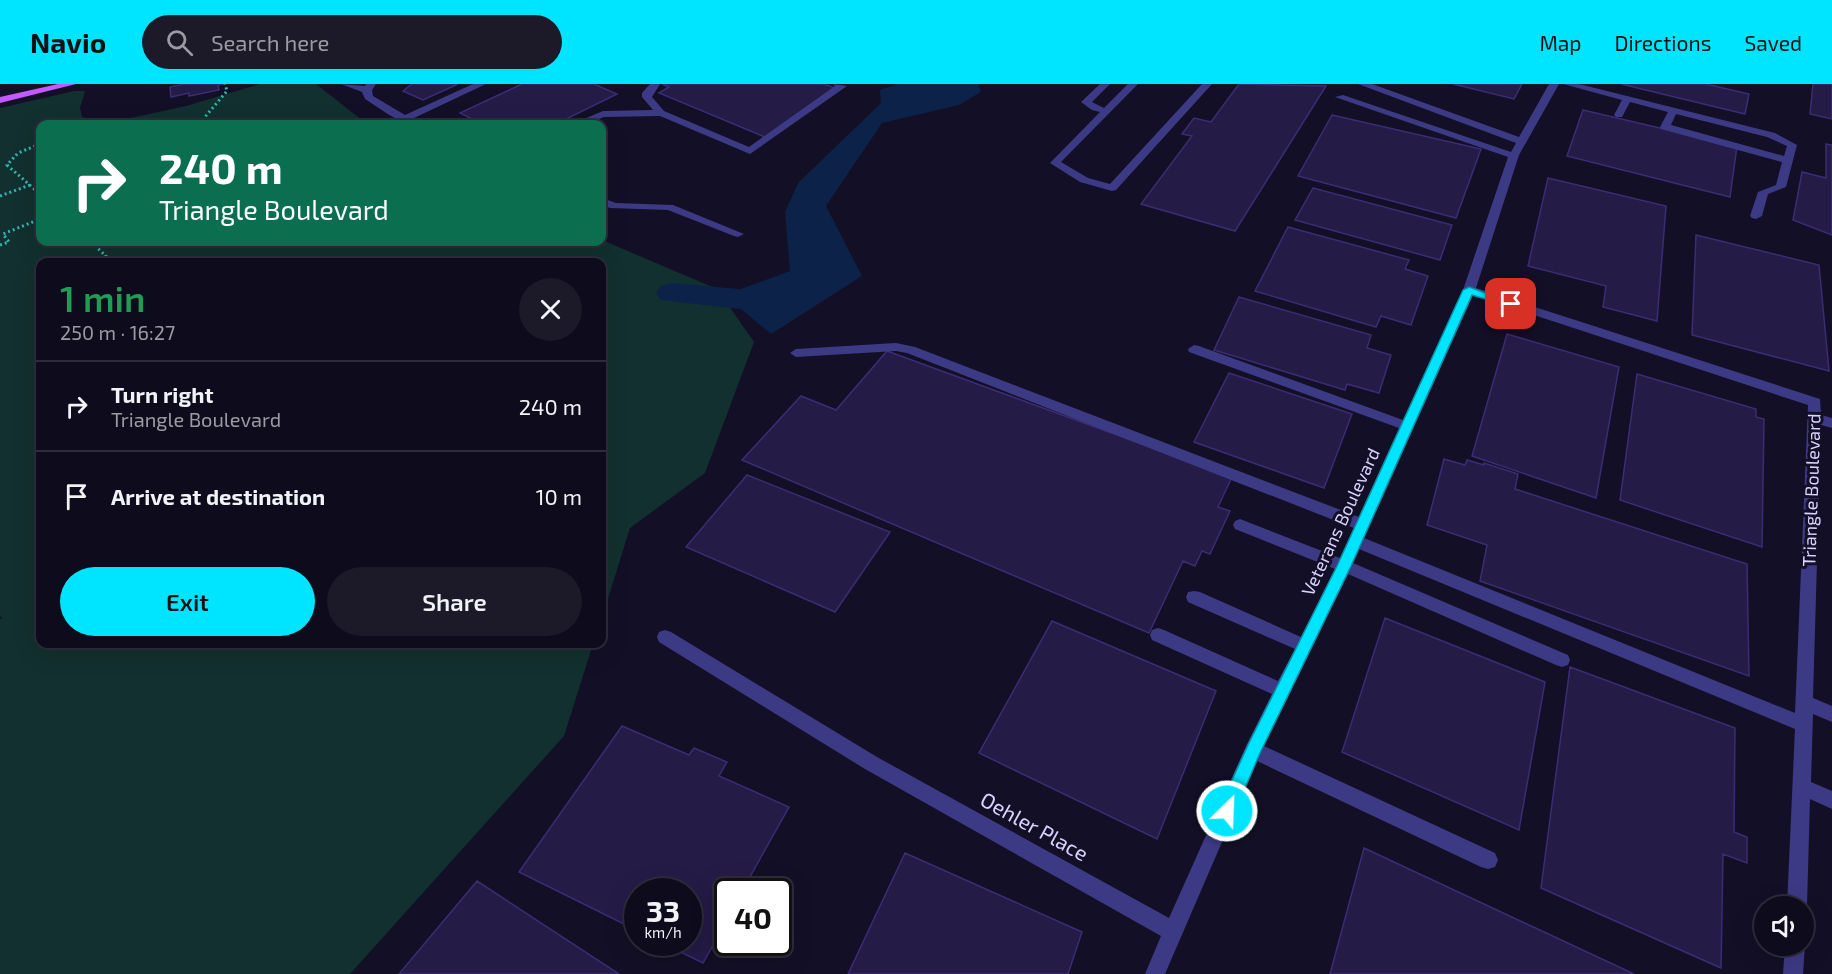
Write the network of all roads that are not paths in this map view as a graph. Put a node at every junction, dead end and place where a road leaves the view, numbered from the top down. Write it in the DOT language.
graph roads {
  1 [pos="34,84"];
  2 [pos="71,84"];
  3 [pos="346,84"];
  4 [pos="481,84"];
  5 [pos="655,84"];
  6 [pos="838,84"];
  7 [pos="1105,84"];
  8 [pos="1133,84"];
  9 [pos="1207,84"];
  10 [pos="1363,84"];
  11 [pos="1554,84"];
  12 [pos="1568,84"];
  13 [pos="369,87"];
  14 [pos="0,92"];
  15 [pos="1340,97"];
  16 [pos="1627,99"];
  17 [pos="0,100"];
  18 [pos="1106,111"];
  19 [pos="1673,111"];
  20 [pos="661,113"];
  21 [pos="1619,115"];
  22 [pos="404,119"];
  23 [pos="587,120"];
  24 [pos="1522,142"];
  25 [pos="1514,156"];
  26 [pos="1788,160"];
  27 [pos="606,203"];
  28 [pos="1756,216"];
  29 [pos="738,234"];
  30 [pos="1469,290"];
  31 [pos="1194,349"];
  32 [pos="796,353"];
  33 [pos="1814,418"];
  34 [pos="1832,423"];
  35 [pos="1407,426"];
  36 [pos="1240,525"];
  37 [pos="1363,525"];
  38 [pos="1355,541"];
  39 [pos="1344,566"];
  40 [pos="1194,597"];
  41 [pos="1158,634"];
  42 [pos="665,637"];
  43 [pos="1305,646"];
  44 [pos="1562,660"];
  45 [pos="1282,691"];
  46 [pos="1805,704"];
  47 [pos="1832,714"];
  48 [pos="1804,725"];
  49 [pos="1253,750"];
  50 [pos="1802,788"];
  51 [pos="1832,800"];
  52 [pos="1488,860"];
  53 [pos="1797,896"];
  54 [pos="1174,932"];
  55 [pos="1794,956"];
  56 [pos="1155,974"];
  57 [pos="1793,974"];
  1 -- 14 [label="main road"];
  2 -- 17 [label="main road"];
  3 -- 13 [label="street"];
  4 -- 22 [label="street"];
  5 -- 20 [label="street"];
  6 -- 20 [label="street"];
  7 -- 18 [label="street"];
  8 -- 18 [label="street"];
  9 -- 18 [label="street"];
  10 -- 24 [label="street"];
  11 -- 24 [label="street, Veterans Boulevard"];
  12 -- 16 [label="street"];
  13 -- 22 [label="street"];
  15 -- 25 [label="street"];
  16 -- 19 [label="street"];
  16 -- 21 [label="street"];
  19 -- 26 [label="street"];
  19 -- 26 [label="street"];
  20 -- 23 [label="street"];
  24 -- 25 [label="street, Veterans Boulevard"];
  25 -- 30 [label="street, Veterans Boulevard"];
  26 -- 28 [label="street"];
  27 -- 29 [label="street"];
  30 -- 33 [label="street, Triangle Boulevard"];
  30 -- 35 [label="street, Veterans Boulevard"];
  31 -- 35 [label="street"];
  32 -- 37 [label="street"];
  33 -- 34 [label="street"];
  33 -- 46 [label="street, Triangle Boulevard"];
  35 -- 37 [label="street, Veterans Boulevard"];
  36 -- 39 [label="street"];
  37 -- 38 [label="street, Veterans Boulevard"];
  38 -- 39 [label="street, Veterans Boulevard"];
  38 -- 48 [label="street"];
  39 -- 43 [label="street, Veterans Boulevard"];
  39 -- 44 [label="street"];
  40 -- 43 [label="street"];
  41 -- 45 [label="street"];
  42 -- 54 [label="street, Oehler Place"];
  43 -- 45 [label="street, Veterans Boulevard"];
  45 -- 49 [label="street, Veterans Boulevard"];
  46 -- 47 [label="street"];
  46 -- 48 [label="street, Triangle Boulevard"];
  48 -- 50 [label="street, Triangle Boulevard"];
  49 -- 52 [label="street"];
  49 -- 54 [label="street, Veterans Boulevard"];
  50 -- 51 [label="street"];
  50 -- 53 [label="street, Triangle Boulevard"];
  54 -- 56 [label="street, Veterans Boulevard"];
  55 -- 57 [label="street"];
}
